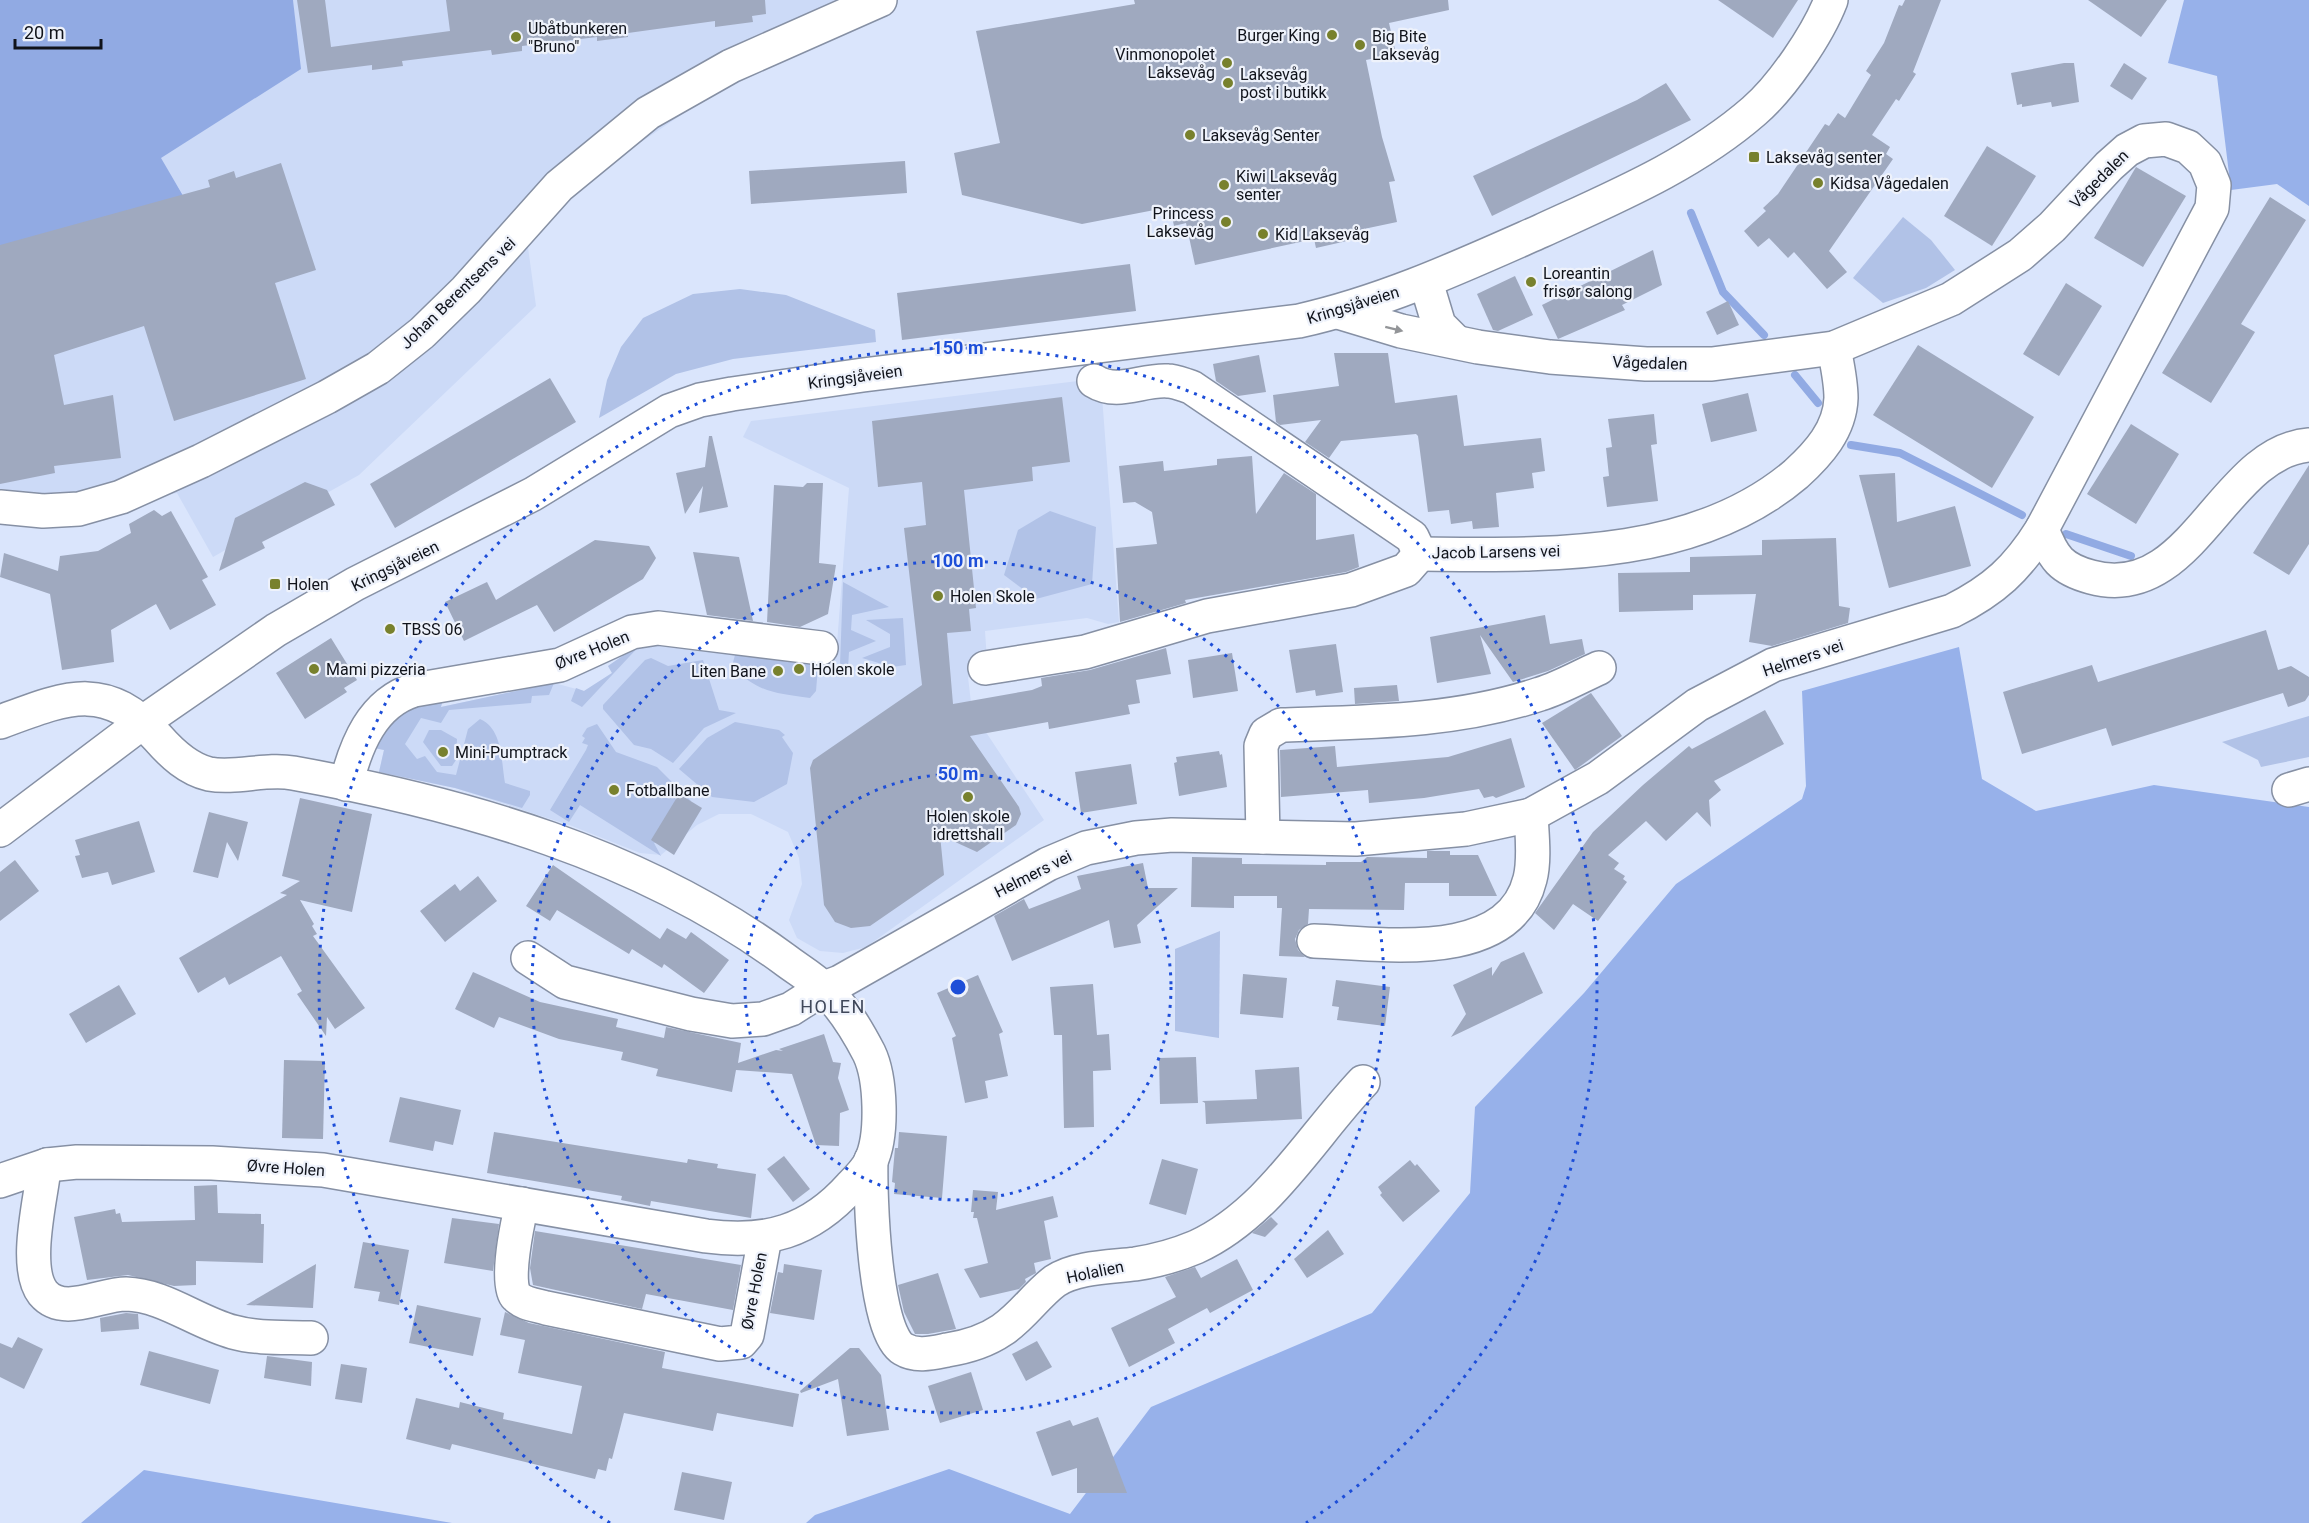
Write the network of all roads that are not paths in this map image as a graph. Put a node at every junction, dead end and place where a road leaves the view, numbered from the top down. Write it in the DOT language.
graph roads {
  1 [pos="880,0"];
  2 [pos="1831,0"];
  3 [pos="1426,282"];
  4 [pos="1338,312"];
  5 [pos="1455,341"];
  6 [pos="1834,348"];
  7 [pos="1094,381"];
  8 [pos="2309,445"];
  9 [pos="0,507"];
  10 [pos="2042,529"];
  11 [pos="1420,554"];
  12 [pos="820,648"];
  13 [pos="985,668"];
  14 [pos="1599,668"];
  15 [pos="0,722"];
  16 [pos="143,722"];
  17 [pos="346,784"];
  18 [pos="1531,815"];
  19 [pos="0,830"];
  20 [pos="1263,837"];
  21 [pos="1314,941"];
  22 [pos="528,958"];
  23 [pos="824,988"];
  24 [pos="1363,1082"];
  25 [pos="871,1160"];
  26 [pos="47,1165"];
  27 [pos="0,1180"];
  28 [pos="522,1204"];
  29 [pos="832,1207"];
  30 [pos="874,1231"];
  31 [pos="765,1237"];
  32 [pos="311,1338"];
  1 -- 9 [label="street, Johan Berentsens vei"];
  2 -- 3 [label="street, Kringsjåveien"];
  3 -- 4 [label="street, Kringsjåveien"];
  3 -- 5 [label="street"];
  4 -- 5 [label="street, Vågedalen, one-way"];
  4 -- 16 [label="street, Kringsjåveien"];
  5 -- 6 [label="street, Vågedalen"];
  6 -- 10 [label="street, Vågedalen"];
  6 -- 11 [label="street, Jacob Larsens vei"];
  7 -- 11 [label="street"];
  8 -- 10 [label="street"];
  10 -- 18 [label="street, Helmers vei"];
  11 -- 13 [label="street, Jacob Larsens vei"];
  12 -- 17 [label="street, Øvre Holen"];
  14 -- 20 [label="street"];
  15 -- 16 [label="street"];
  16 -- 17 [label="street"];
  16 -- 19 [label="street, Kringsjåveien"];
  17 -- 23 [label="street"];
  18 -- 20 [label="street, Helmers vei"];
  18 -- 21 [label="street"];
  20 -- 23 [label="street, Helmers vei"];
  22 -- 23 [label="street"];
  23 -- 25 [label="street"];
  24 -- 30 [label="street, Holalien"];
  25 -- 29 [label="street, Øvre Holen"];
  25 -- 30 [label="street, Holalien"];
  26 -- 27 [label="street, Øvre Holen"];
  26 -- 28 [label="street, Øvre Holen"];
  26 -- 32 [label="street"];
  28 -- 31 [label="street, Øvre Holen"];
  28 -- 31 [label="street, Øvre Holen"];
  29 -- 30 [label="street"];
  29 -- 31 [label="street, Øvre Holen"];
}
